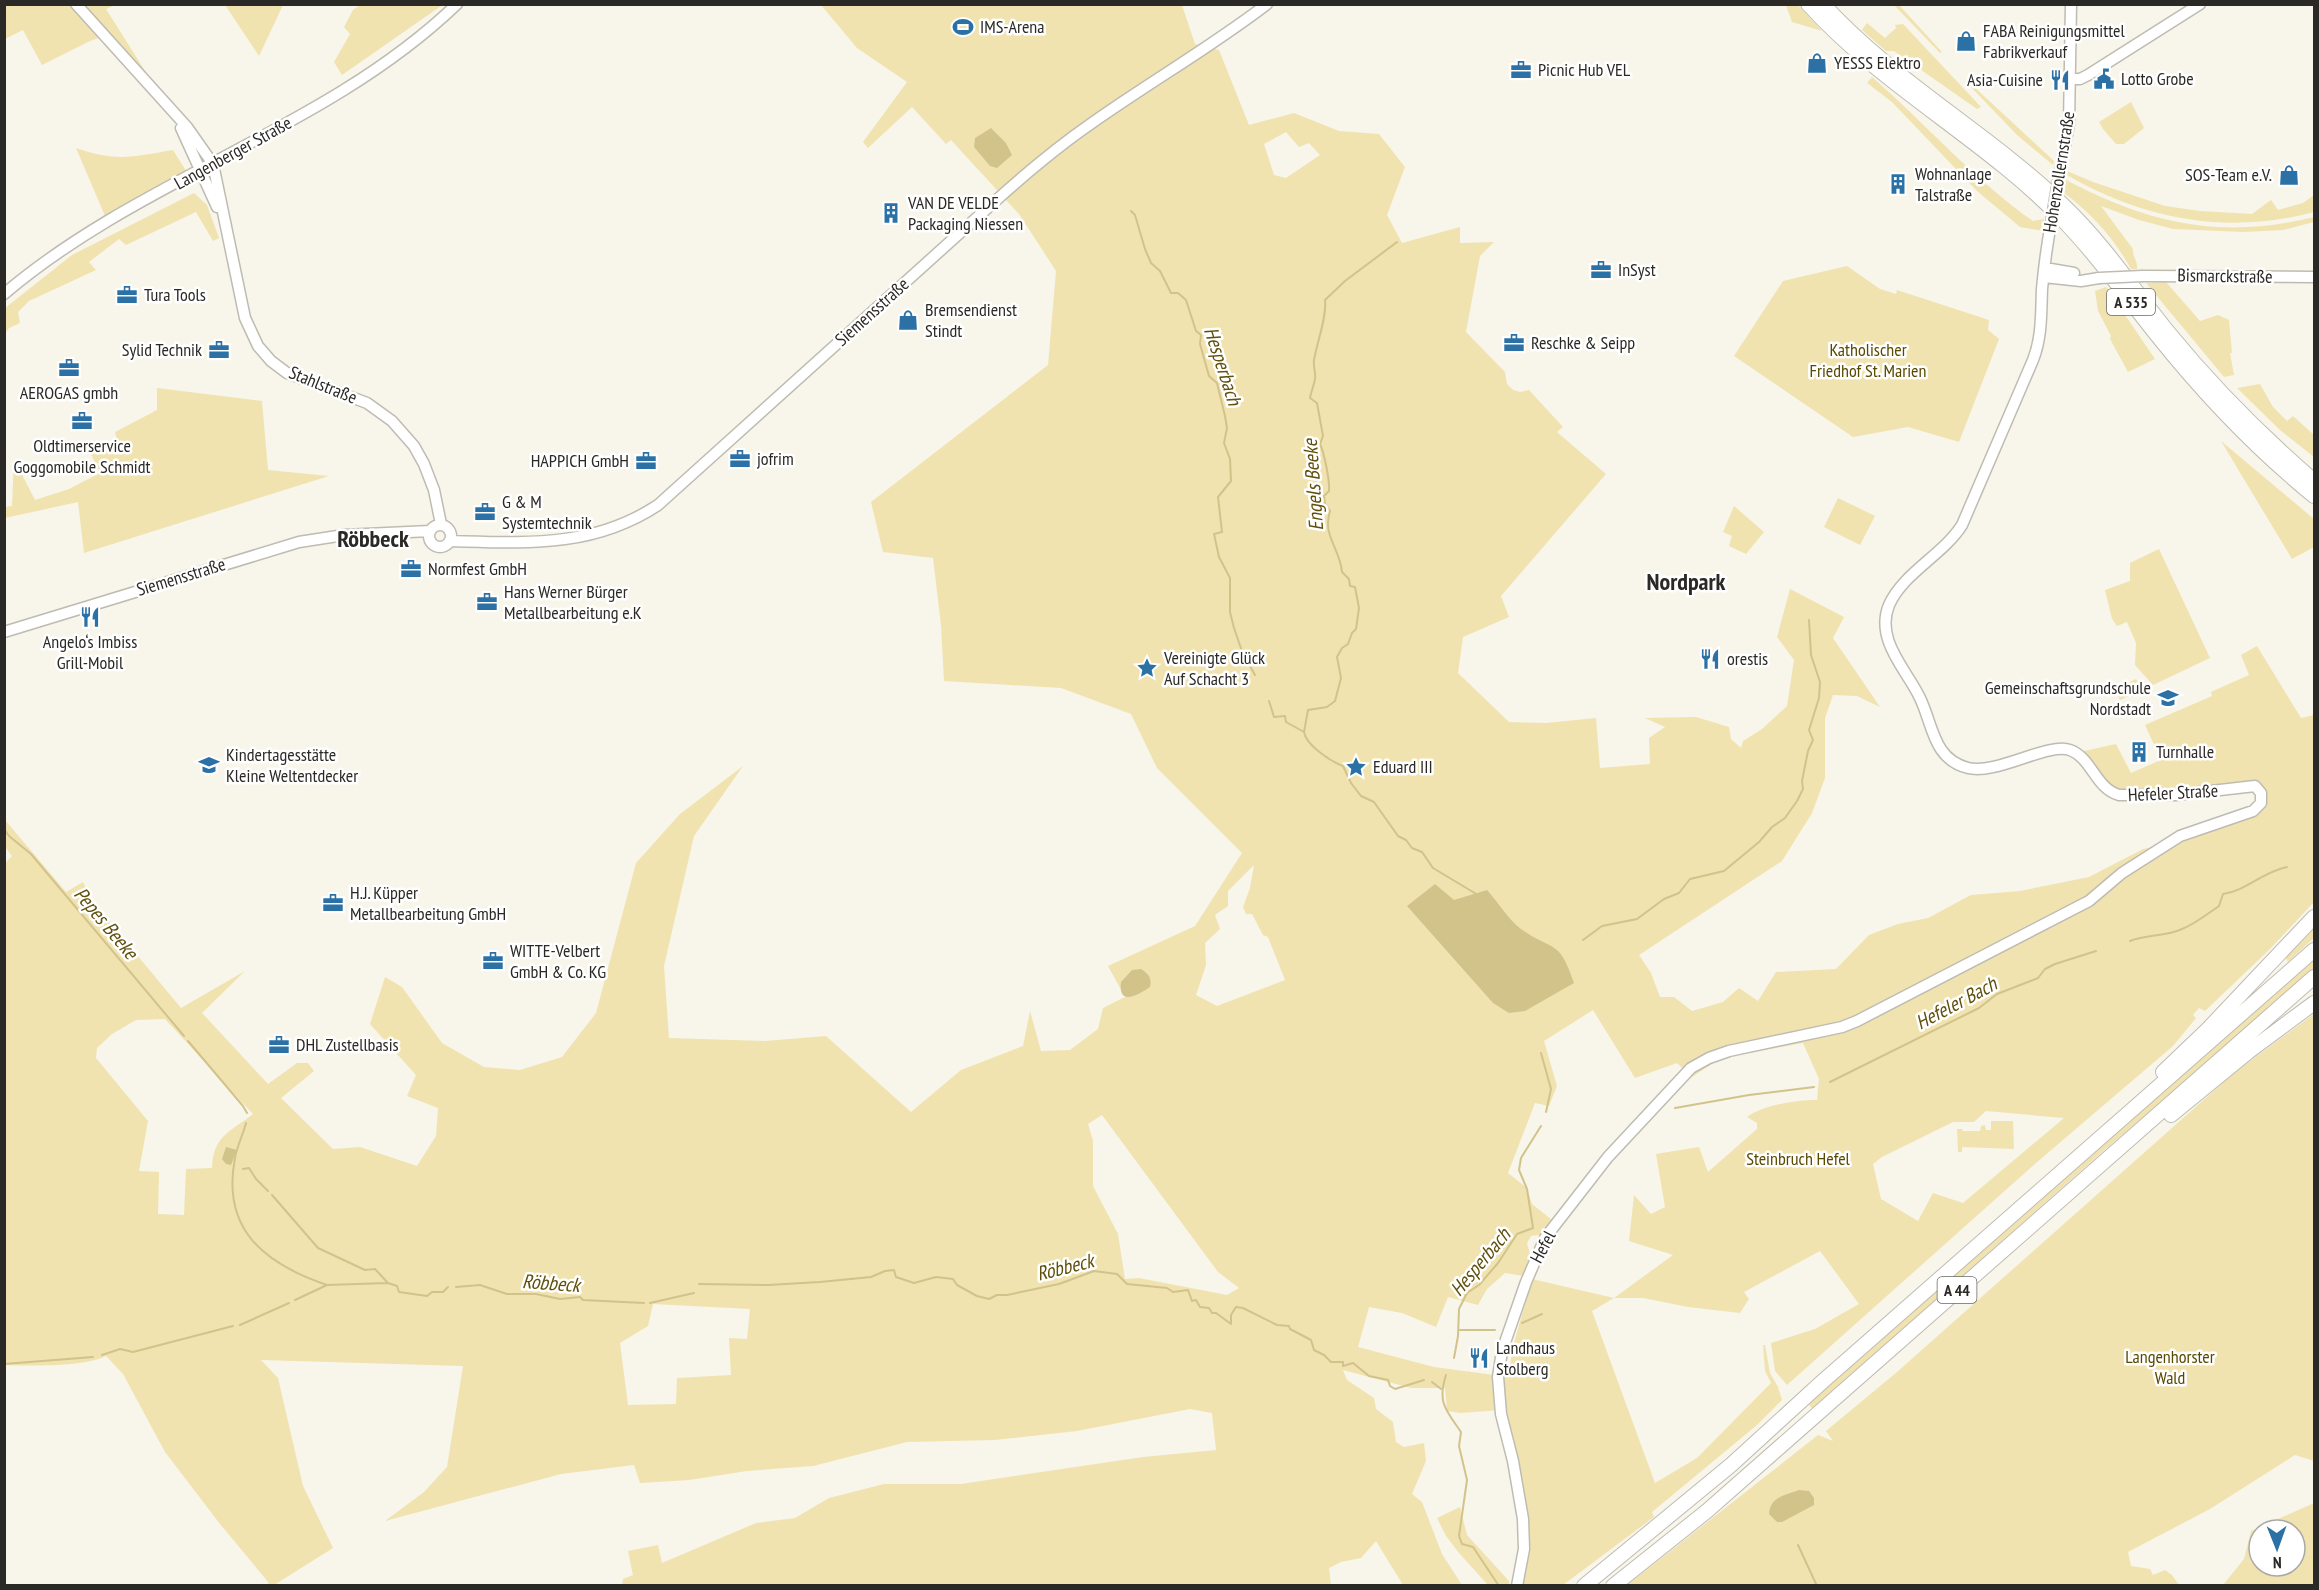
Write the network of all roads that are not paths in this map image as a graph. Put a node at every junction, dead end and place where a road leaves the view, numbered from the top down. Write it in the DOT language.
graph roads {
  1 [pos="76,4"];
  2 [pos="457,4"];
  3 [pos="1267,4"];
  4 [pos="1808,4"];
  5 [pos="1823,4"];
  6 [pos="2071,4"];
  7 [pos="2200,4"];
  8 [pos="2070,79"];
  9 [pos="166,106"];
  10 [pos="213,164"];
  11 [pos="202,171"];
  12 [pos="224,224"];
  13 [pos="2044,272"];
  14 [pos="2314,277"];
  15 [pos="4,294"];
  16 [pos="2314,481"];
  17 [pos="2314,496"];
  18 [pos="433,530"];
  19 [pos="451,536"];
  20 [pos="4,632"];
  21 [pos="2314,917"];
  22 [pos="2314,950"];
  23 [pos="2314,977"];
  24 [pos="2314,1003"];
  25 [pos="1803,1036"];
  26 [pos="2116,1124"];
  27 [pos="2099,1166"];
  28 [pos="1517,1586"];
  29 [pos="1584,1586"];
  30 [pos="1613,1586"];
  1 -- 9 [label="main road"];
  2 -- 10 [label="main road, Langenberger Straße"];
  3 -- 19 [label="main road, Siemensstraße"];
  4 -- 17 [label="highway, A 535"];
  5 -- 16 [label="highway, A 535"];
  6 -- 8 [label="main road, Hohenzollernstraße"];
  7 -- 8 [label="main road"];
  8 -- 13 [label="main road, Hohenzollernstraße, bridge"];
  9 -- 10 [label="main road"];
  9 -- 11 [label="main road, Stahlstraße"];
  10 -- 11 [label="main road, Langenberger Straße"];
  10 -- 12 [label="main road, Stahlstraße"];
  11 -- 12 [label="main road, Stahlstraße"];
  11 -- 15 [label="main road, Langenberger Straße"];
  12 -- 18 [label="main road, Stahlstraße"];
  13 -- 14 [label="main road, Bismarckstraße, bridge"];
  13 -- 25 [label="main road, Hefeler Straße"];
  18 -- 19 [label="main road"];
  18 -- 19 [label="main road, Siemensstraße"];
  18 -- 20 [label="main road, Siemensstraße"];
  21 -- 26 [label="highway"];
  22 -- 26 [label="highway, A 44"];
  23 -- 27 [label="highway, A 44"];
  24 -- 27 [label="highway"];
  25 -- 28 [label="main road, Hefel"];
  26 -- 29 [label="highway, A 44"];
  27 -- 30 [label="highway, A 44"];
}
